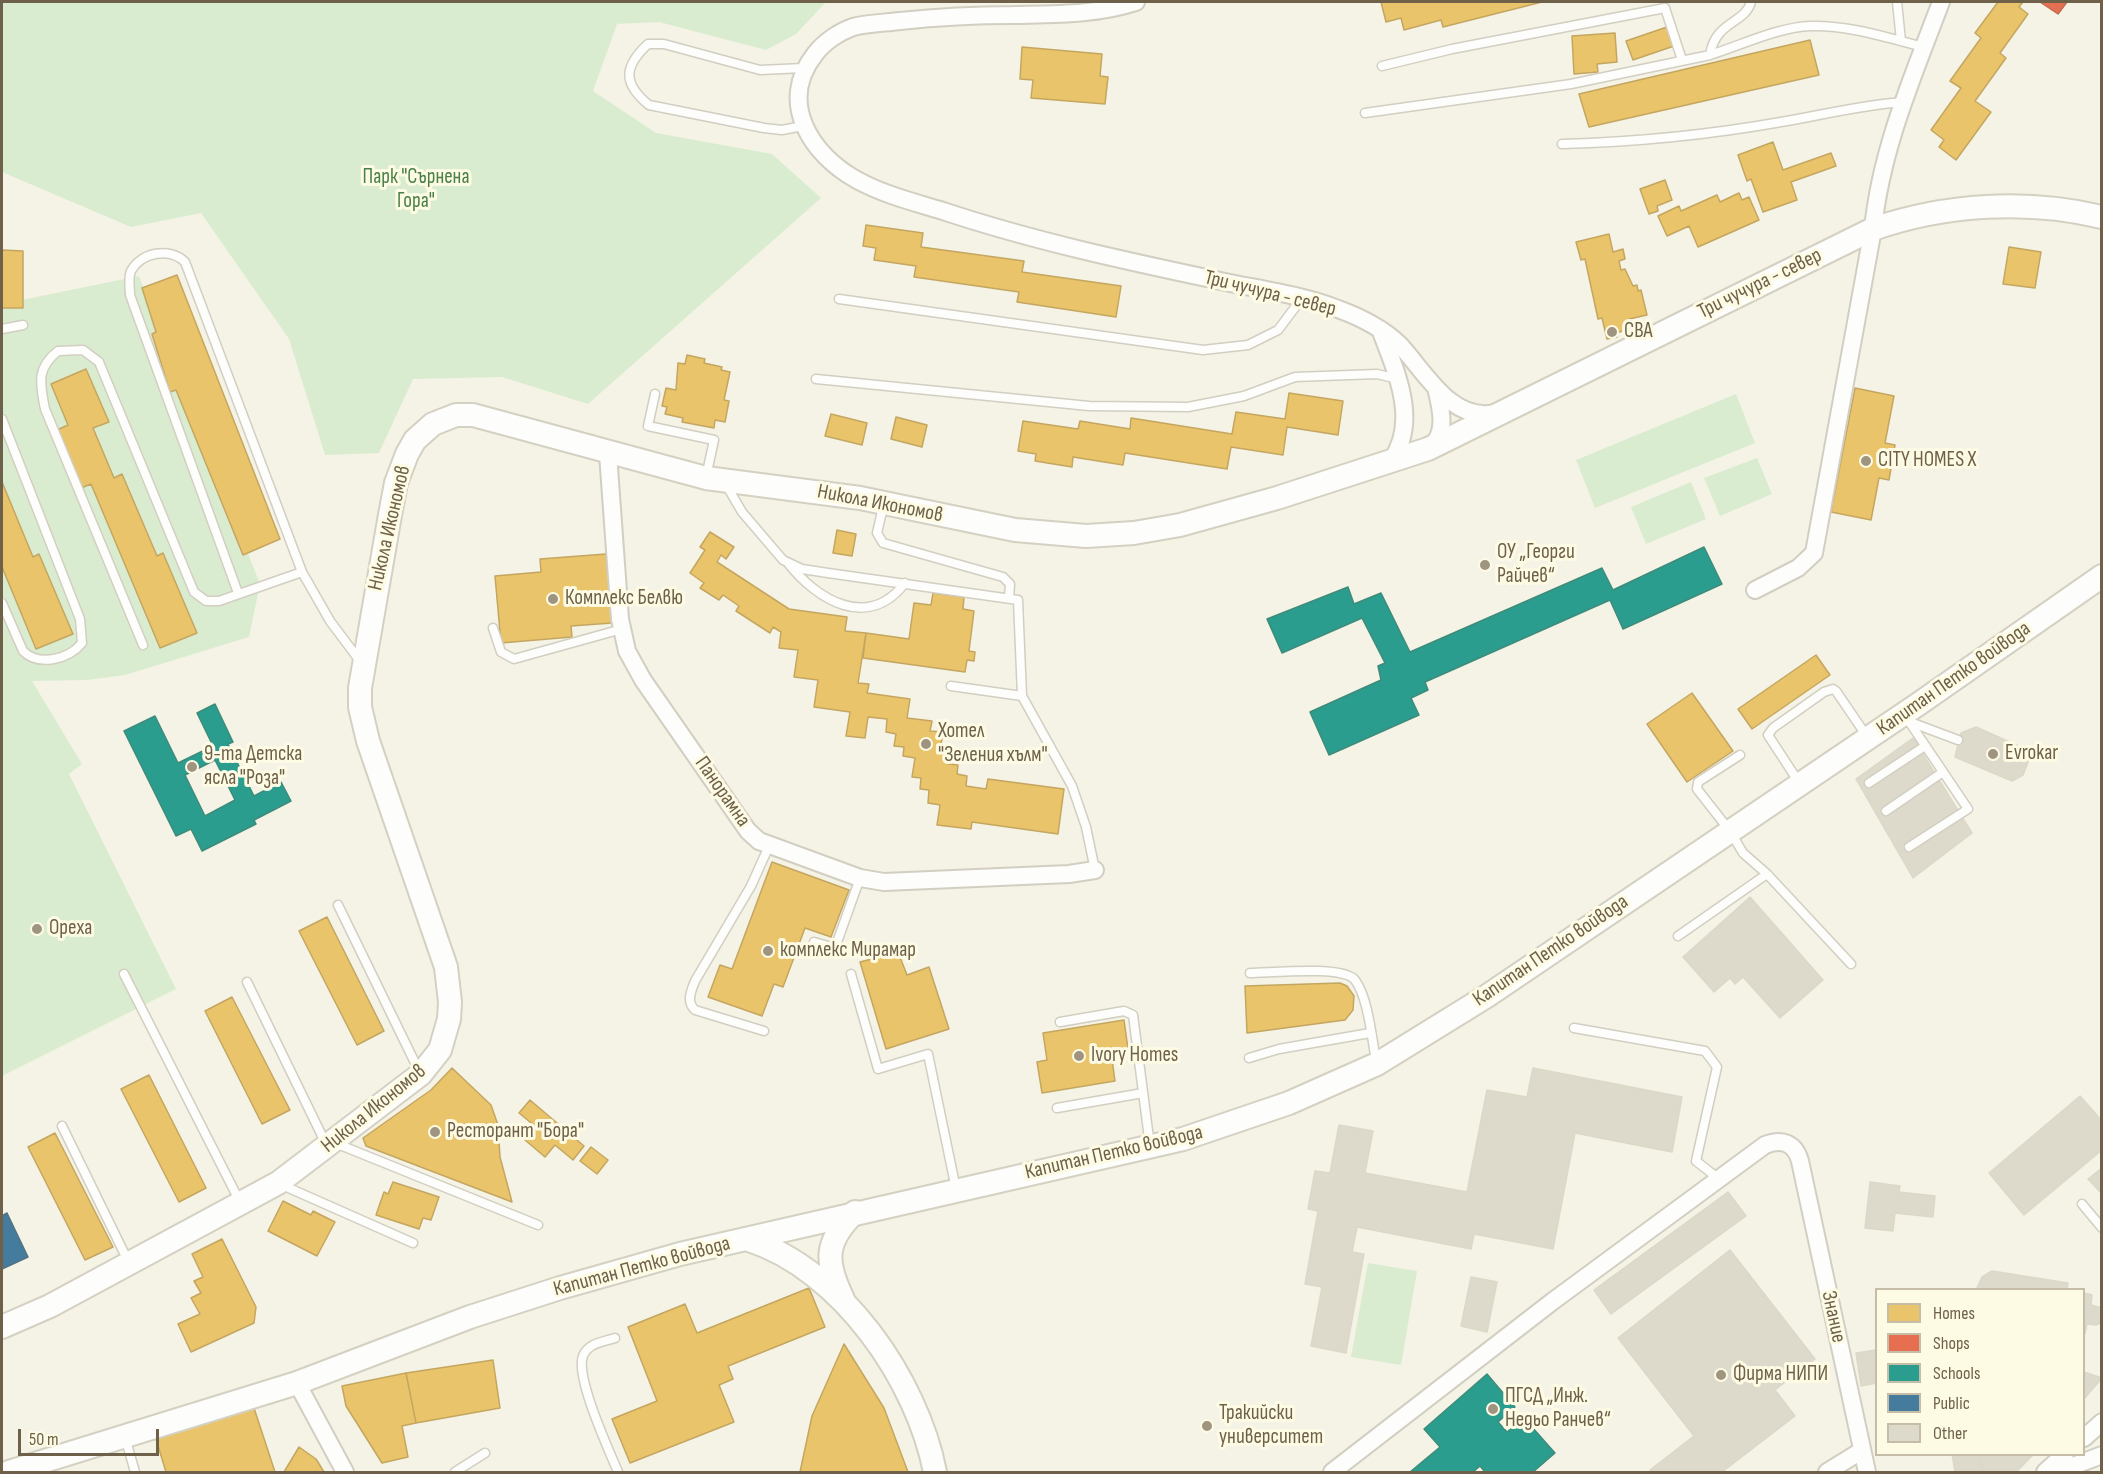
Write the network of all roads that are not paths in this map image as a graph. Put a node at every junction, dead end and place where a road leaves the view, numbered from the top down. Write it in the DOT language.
graph roads {
  1 [pos="1136,2"];
  2 [pos="1751,2"];
  3 [pos="1897,2"];
  4 [pos="1941,2"];
  5 [pos="1901,41"];
  6 [pos="1924,47"];
  7 [pos="1710,55"];
  8 [pos="1682,60"];
  9 [pos="1382,66"];
  10 [pos="804,68"];
  11 [pos="1903,102"];
  12 [pos="1365,113"];
  13 [pos="803,126"];
  14 [pos="1562,144"];
  15 [pos="2102,217"];
  16 [pos="1873,229"];
  17 [pos="1302,298"];
  18 [pos="839,299"];
  19 [pos="23,325"];
  20 [pos="1379,328"];
  21 [pos="2,329"];
  22 [pos="816,379"];
  23 [pos="1398,379"];
  24 [pos="1436,388"];
  25 [pos="655,394"];
  26 [pos="1512,409"];
  27 [pos="2,419"];
  28 [pos="1405,423"];
  29 [pos="1428,449"];
  30 [pos="608,454"];
  31 [pos="1391,461"];
  32 [pos="715,479"];
  33 [pos="884,503"];
  34 [pos="788,563"];
  35 [pos="302,572"];
  36 [pos="2102,576"];
  37 [pos="905,583"];
  38 [pos="1755,590"];
  39 [pos="238,592"];
  40 [pos="1009,598"];
  41 [pos="2,603"];
  42 [pos="493,628"];
  43 [pos="622,629"];
  44 [pos="142,645"];
  45 [pos="364,666"];
  46 [pos="951,686"];
  47 [pos="1022,696"];
  48 [pos="1907,718"];
  49 [pos="1868,738"];
  50 [pos="1958,740"];
  51 [pos="1925,746"];
  52 [pos="1740,755"];
  53 [pos="1943,772"];
  54 [pos="1869,783"];
  55 [pos="1800,785"];
  56 [pos="1886,812"];
  57 [pos="1730,831"];
  58 [pos="769,846"];
  59 [pos="1910,847"];
  60 [pos="1095,870"];
  61 [pos="1767,874"];
  62 [pos="860,878"];
  63 [pos="338,905"];
  64 [pos="1678,936"];
  65 [pos="814,942"];
  66 [pos="1851,964"];
  67 [pos="1250,973"];
  68 [pos="124,974"];
  69 [pos="851,974"];
  70 [pos="247,982"];
  71 [pos="1060,1022"];
  72 [pos="1574,1028"];
  73 [pos="764,1031"];
  74 [pos="1370,1033"];
  75 [pos="1249,1058"];
  76 [pos="1377,1064"];
  77 [pos="421,1074"];
  78 [pos="1143,1092"];
  79 [pos="1057,1108"];
  80 [pos="62,1126"];
  81 [pos="331,1145"];
  82 [pos="1150,1146"];
  83 [pos="1719,1179"];
  84 [pos="278,1183"];
  85 [pos="956,1189"];
  86 [pos="2082,1204"];
  87 [pos="242,1205"];
  88 [pos="855,1212"];
  89 [pos="538,1225"];
  90 [pos="2102,1228"];
  91 [pos="749,1240"];
  92 [pos="413,1243"];
  93 [pos="129,1264"];
  94 [pos="846,1306"];
  95 [pos="2,1327"];
  96 [pos="615,1338"];
  97 [pos="297,1383"];
  98 [pos="2102,1422"];
  99 [pos="125,1437"];
  100 [pos="2085,1437"];
  101 [pos="1861,1451"];
  102 [pos="485,1453"];
  103 [pos="2102,1455"];
  104 [pos="2065,1456"];
  105 [pos="1332,1472"];
  106 [pos="9,1473"];
  107 [pos="135,1473"];
  108 [pos="345,1473"];
  109 [pos="455,1473"];
  110 [pos="618,1473"];
  111 [pos="936,1473"];
  112 [pos="1827,1473"];
  113 [pos="1866,1473"];
  114 [pos="2045,1473"];
  115 [pos="2057,1473"];
  1 -- 10 [label="street"];
  2 -- 7 [label="lane"];
  3 -- 5 [label="lane"];
  4 -- 6 [label="street"];
  5 -- 6 [label="lane"];
  5 -- 7 [label="lane"];
  6 -- 11 [label="street"];
  7 -- 8 [label="lane"];
  8 -- 9 [label="lane"];
  8 -- 12 [label="lane"];
  10 -- 13 [label="street, Три чучура - север"];
  10 -- 13 [label="lane"];
  11 -- 14 [label="lane"];
  11 -- 16 [label="street"];
  13 -- 17 [label="street, Три чучура - север"];
  15 -- 16 [label="street, Три чучура - север"];
  16 -- 26 [label="street, Три чучура - север"];
  16 -- 38 [label="street"];
  17 -- 18 [label="lane"];
  17 -- 20 [label="street, Три чучура - север"];
  19 -- 21 [label="lane"];
  20 -- 23 [label="street"];
  20 -- 24 [label="street, Три чучура - север"];
  22 -- 23 [label="lane"];
  23 -- 28 [label="street"];
  24 -- 26 [label="street, Три чучура - север"];
  24 -- 29 [label="street"];
  25 -- 32 [label="lane"];
  26 -- 29 [label="street, Три чучура - север"];
  27 -- 41 [label="lane"];
  28 -- 29 [label="street"];
  28 -- 31 [label="street"];
  29 -- 31 [label="street, Три чучура - север"];
  30 -- 32 [label="street, Никола Икономов"];
  30 -- 43 [label="street, Панорамна"];
  30 -- 45 [label="street, Никола Икономов"];
  31 -- 33 [label="street, Никола Икономов"];
  32 -- 33 [label="street, Никола Икономов"];
  32 -- 34 [label="lane"];
  33 -- 40 [label="lane"];
  34 -- 37 [label="lane"];
  34 -- 37 [label="lane"];
  35 -- 39 [label="lane"];
  35 -- 39 [label="lane"];
  35 -- 45 [label="lane"];
  36 -- 48 [label="street, Капитан Петко войвода"];
  37 -- 40 [label="lane"];
  39 -- 44 [label="lane"];
  40 -- 47 [label="lane"];
  42 -- 43 [label="lane"];
  43 -- 58 [label="street, Панорамна"];
  45 -- 77 [label="street, Никола Икономов"];
  46 -- 47 [label="lane"];
  47 -- 60 [label="lane"];
  48 -- 49 [label="street, Капитан Петко войвода"];
  48 -- 50 [label="lane"];
  48 -- 51 [label="lane"];
  49 -- 55 [label="street, Капитан Петко войвода"];
  49 -- 55 [label="lane"];
  51 -- 53 [label="lane"];
  51 -- 54 [label="lane"];
  52 -- 57 [label="lane"];
  53 -- 56 [label="lane"];
  53 -- 59 [label="lane"];
  55 -- 57 [label="street, Капитан Петко войвода"];
  57 -- 61 [label="lane"];
  57 -- 76 [label="street, Капитан Петко войвода"];
  58 -- 62 [label="street, Панорамна"];
  58 -- 73 [label="lane"];
  60 -- 62 [label="street, Панорамна"];
  61 -- 64 [label="lane"];
  61 -- 66 [label="lane"];
  62 -- 65 [label="lane"];
  63 -- 77 [label="lane"];
  67 -- 74 [label="lane"];
  68 -- 87 [label="lane"];
  69 -- 85 [label="lane"];
  70 -- 81 [label="lane"];
  71 -- 78 [label="lane"];
  72 -- 83 [label="lane"];
  74 -- 75 [label="lane"];
  74 -- 76 [label="lane"];
  76 -- 82 [label="street, Капитан Петко войвода"];
  77 -- 81 [label="street, Никола Икономов"];
  78 -- 79 [label="lane"];
  78 -- 82 [label="lane"];
  80 -- 93 [label="lane"];
  81 -- 84 [label="street, Никола Икономов"];
  81 -- 89 [label="lane"];
  82 -- 85 [label="street, Капитан Петко войвода"];
  83 -- 101 [label="street, Знание"];
  83 -- 105 [label="street"];
  84 -- 87 [label="street, Никола Икономов"];
  84 -- 92 [label="lane"];
  85 -- 88 [label="street, Капитан Петко войвода"];
  86 -- 90 [label="lane"];
  87 -- 93 [label="street, Никола Икономов"];
  88 -- 91 [label="street, Капитан Петко войвода"];
  88 -- 94 [label="street"];
  91 -- 94 [label="street"];
  91 -- 97 [label="street, Капитан Петко войвода"];
  93 -- 95 [label="street, Никола Икономов"];
  94 -- 111 [label="street"];
  96 -- 110 [label="lane"];
  97 -- 99 [label="street, Капитан Петко войвода"];
  97 -- 108 [label="street"];
  98 -- 100 [label="street"];
  99 -- 106 [label="street, Капитан Петко войвода"];
  99 -- 107 [label="lane"];
  101 -- 112 [label="street"];
  101 -- 113 [label="street, Знание"];
  102 -- 109 [label="lane"];
  103 -- 115 [label="street"];
  104 -- 114 [label="street"];
}
